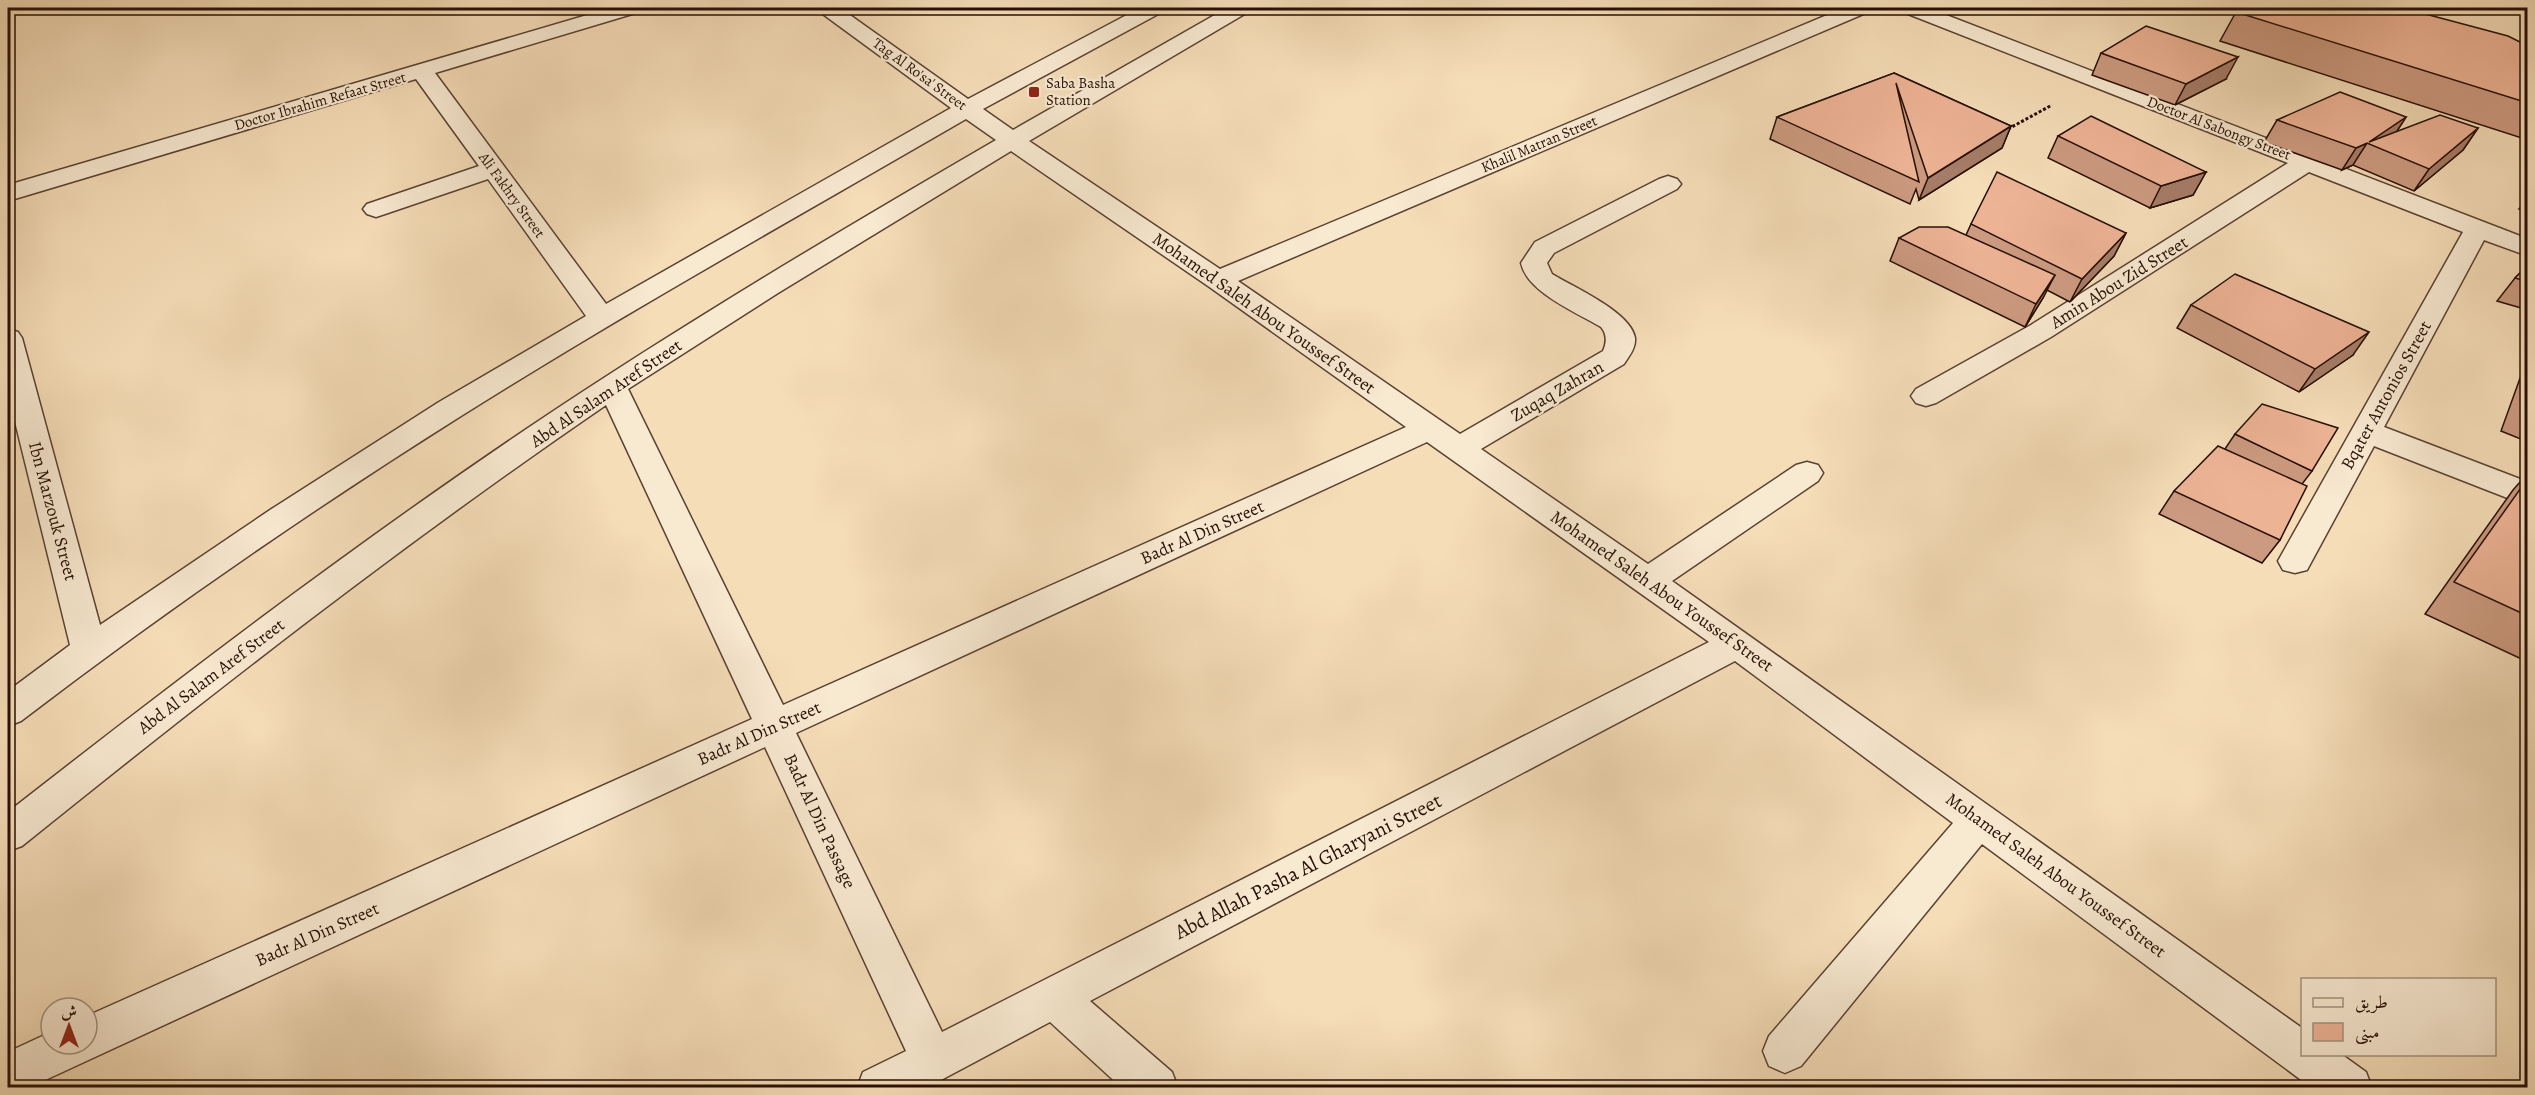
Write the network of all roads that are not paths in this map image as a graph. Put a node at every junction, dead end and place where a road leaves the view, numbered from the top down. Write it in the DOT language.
graph roads {
  1 [pos="632,8"];
  2 [pos="827,8"];
  3 [pos="1155,8"];
  4 [pos="1241,8"];
  5 [pos="1861,8"];
  6 [pos="1910,8"];
  7 [pos="422,71"];
  8 [pos="968,108"];
  9 [pos="1012,141"];
  10 [pos="2307,162"];
  11 [pos="494,169"];
  12 [pos="1668,184"];
  13 [pos="8,193"];
  14 [pos="376,209"];
  15 [pos="2476,229"];
  16 [pos="2528,248"];
  17 [pos="1218,280"];
  18 [pos="602,318"];
  19 [pos="8,338"];
  20 [pos="612,387"];
  21 [pos="1926,396"];
  22 [pos="2366,431"];
  23 [pos="1446,438"];
  24 [pos="1807,472"];
  25 [pos="2528,495"];
  26 [pos="2295,561"];
  27 [pos="1648,581"];
  28 [pos="1737,644"];
  29 [pos="89,650"];
  30 [pos="8,711"];
  31 [pos="775,726"];
  32 [pos="1979,820"];
  33 [pos="8,834"];
  34 [pos="1053,997"];
  35 [pos="99,1033"];
  36 [pos="1785,1051"];
  37 [pos="2301,1053"];
  38 [pos="47,1056"];
  39 [pos="2306,1056"];
  40 [pos="933,1059"];
  41 [pos="8,1074"];
  42 [pos="879,1088"];
  43 [pos="1156,1088"];
  44 [pos="2350,1088"];
  1 -- 7 [label="street, Doctor Ibrahim Refaat Street"];
  2 -- 8 [label="street, Tag Al Ro'sa' Street"];
  3 -- 8 [label="street"];
  4 -- 9 [label="street, Abd Al Salam Aref Street"];
  5 -- 17 [label="street, Khalil Matran Street"];
  6 -- 10 [label="street, Doctor Al Sabongy Street"];
  7 -- 11 [label="street, Ali Fakhry Street"];
  7 -- 13 [label="street, Doctor Ibrahim Refaat Street"];
  8 -- 9 [label="street, Tag Al Ro'sa' Street"];
  8 -- 18 [label="street"];
  9 -- 17 [label="street, Mohamed Saleh Abou Youssef Street"];
  9 -- 20 [label="street, Abd Al Salam Aref Street"];
  10 -- 15 [label="street, Doctor Al Sabongy Street"];
  10 -- 21 [label="street, Amin Abou Zid Street"];
  11 -- 14 [label="street"];
  11 -- 18 [label="street, Ali Fakhry Street"];
  12 -- 23 [label="street, Zuqaq Zahran"];
  15 -- 16 [label="street, Doctor Al Sabongy Street"];
  15 -- 22 [label="street, Bqater Antonios Street"];
  17 -- 23 [label="street, Mohamed Saleh Abou Youssef Street"];
  18 -- 29 [label="street"];
  19 -- 29 [label="street, Ibn Marzouk Street"];
  20 -- 31 [label="street, Badr Al Din Passage"];
  20 -- 33 [label="street, Abd Al Salam Aref Street"];
  22 -- 25 [label="street"];
  22 -- 26 [label="street, Bqater Antonios Street"];
  23 -- 27 [label="street, Mohamed Saleh Abou Youssef Street"];
  23 -- 31 [label="street, Badr Al Din Street"];
  24 -- 27 [label="street"];
  27 -- 28 [label="street, Mohamed Saleh Abou Youssef Street"];
  28 -- 32 [label="street, Mohamed Saleh Abou Youssef Street"];
  28 -- 34 [label="street, Abd Allah Pasha Al Gharyani Street"];
  29 -- 30 [label="street"];
  31 -- 35 [label="street, Badr Al Din Street"];
  31 -- 40 [label="street, Badr Al Din Passage"];
  32 -- 36 [label="street"];
  32 -- 37 [label="street, Mohamed Saleh Abou Youssef Street"];
  34 -- 40 [label="street, Abd Allah Pasha Al Gharyani Street"];
  34 -- 43 [label="street"];
  38 -- 41 [label="street"];
  39 -- 44 [label="street, Mohamed Saleh Abou Youssef Street"];
  40 -- 42 [label="street, Abd Allah Pasha Al Gharyani Street"];
}
